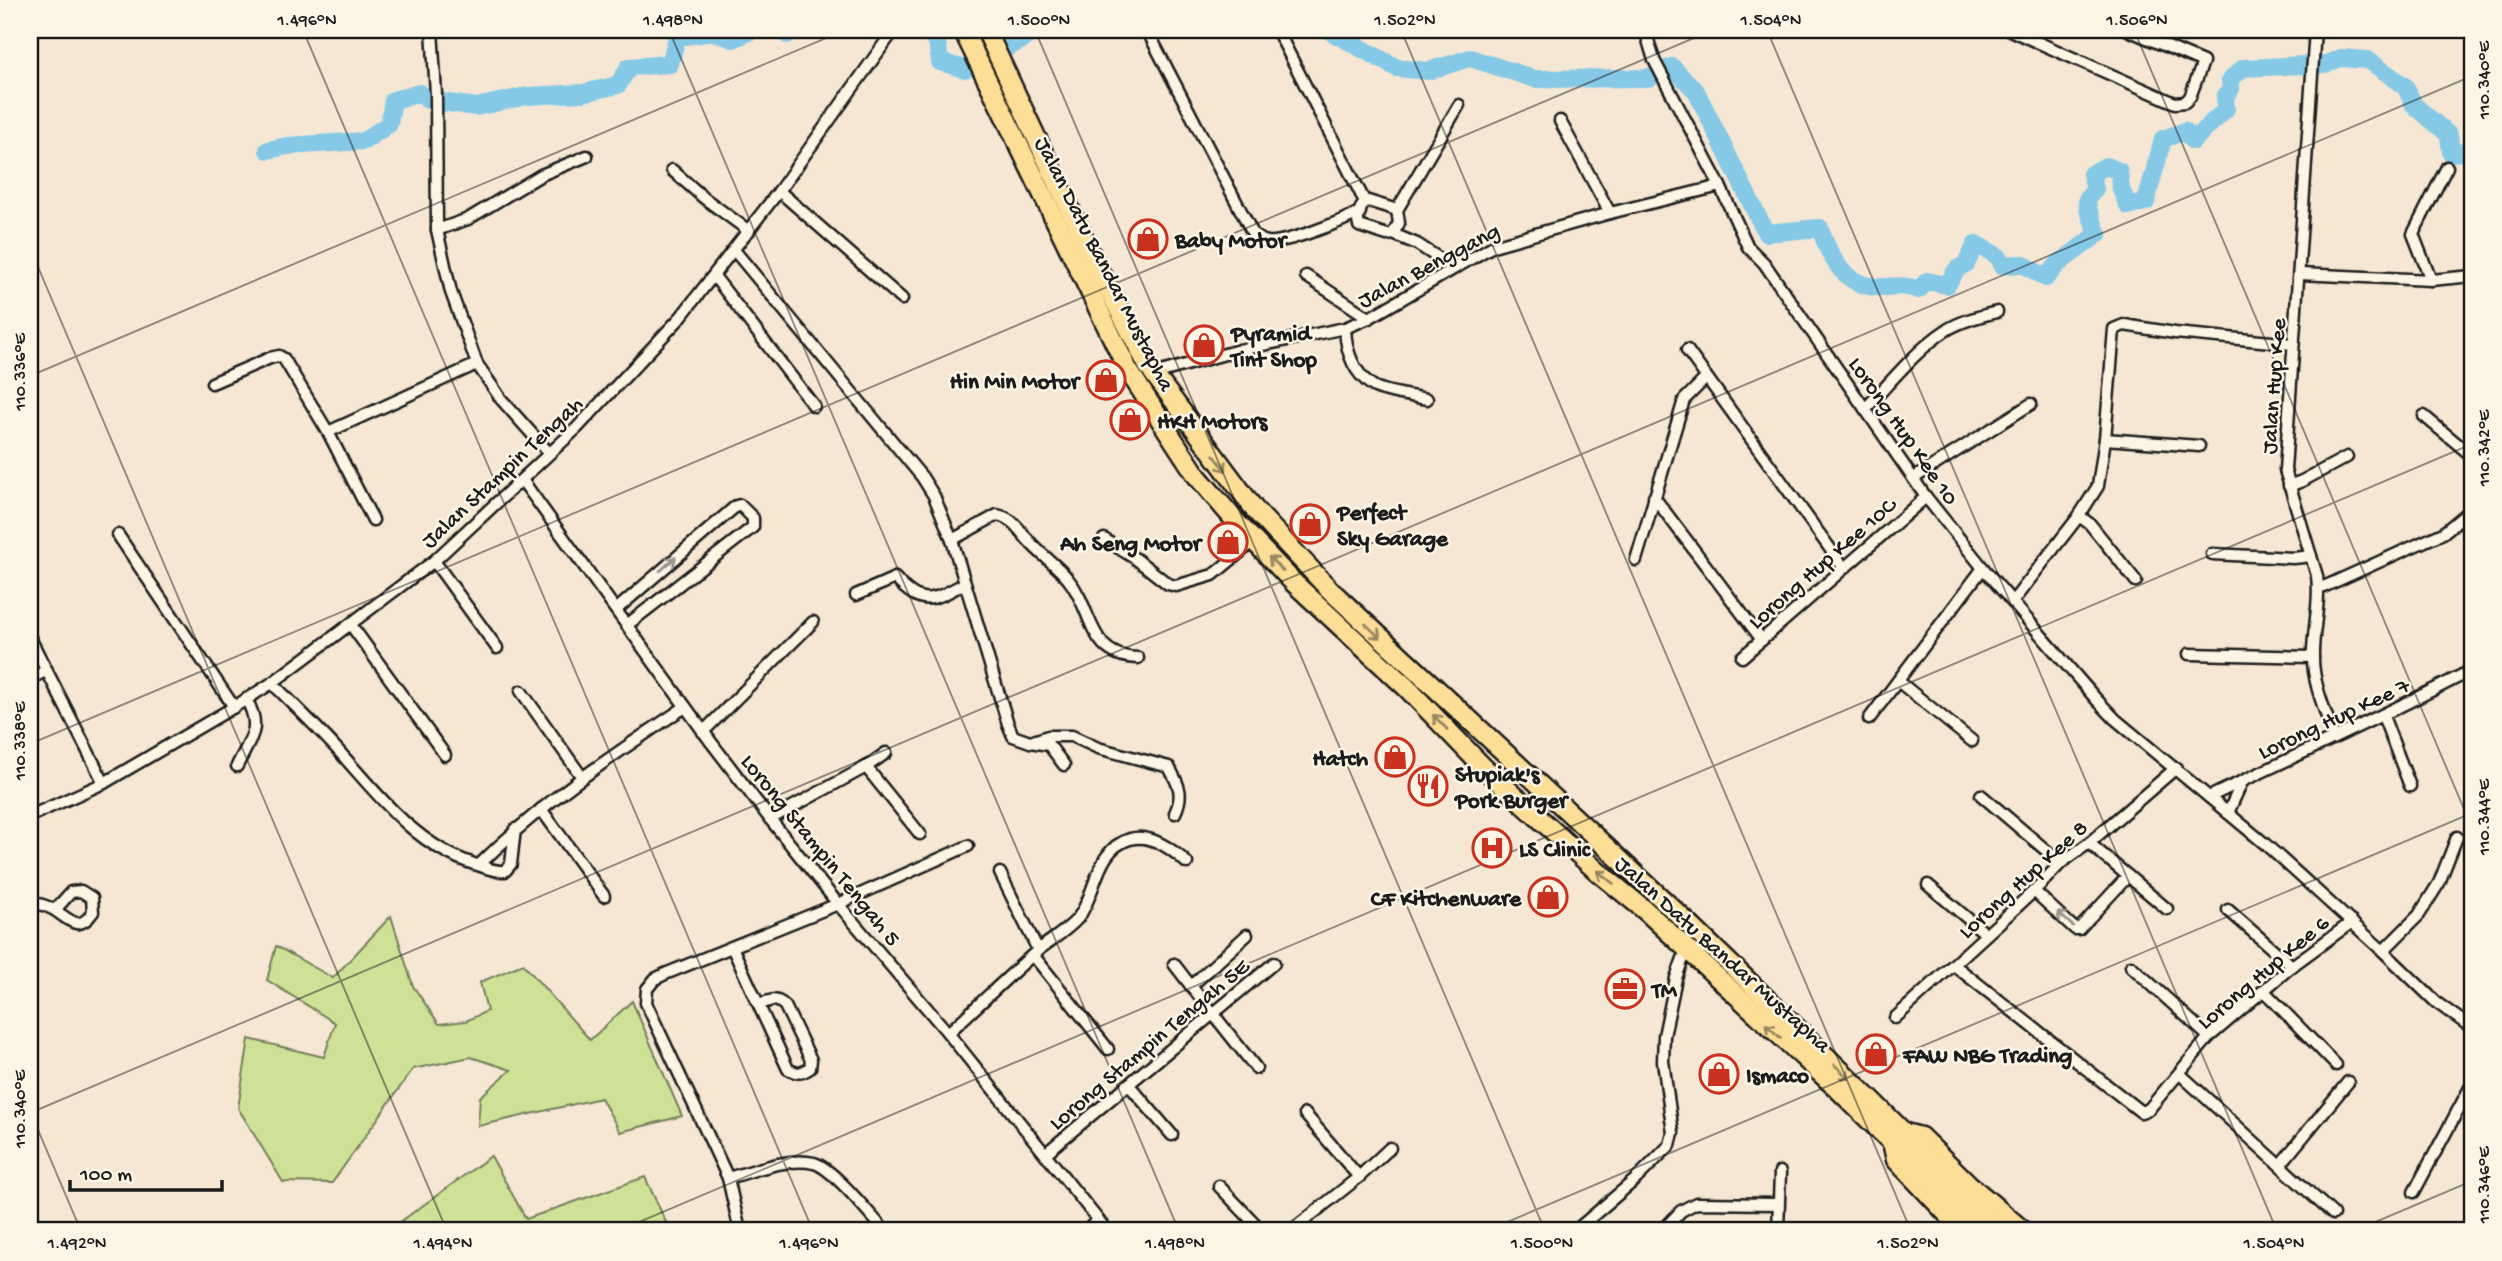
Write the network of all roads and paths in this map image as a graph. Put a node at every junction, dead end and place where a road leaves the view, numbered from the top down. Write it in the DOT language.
graph roads {
  1 [pos="432,30"];
  2 [pos="963,30"];
  3 [pos="1147,30"];
  4 [pos="1277,30"];
  5 [pos="1645,30"];
  6 [pos="2010,30"];
  7 [pos="2128,30"];
  8 [pos="2315,30"];
  9 [pos="893,31"];
  10 [pos="993,45"];
  11 [pos="1459,105"];
  12 [pos="1560,121"];
  13 [pos="587,156"];
  14 [pos="2447,167"];
  15 [pos="672,170"];
  16 [pos="1720,186"];
  17 [pos="779,191"];
  18 [pos="1362,207"];
  19 [pos="1398,211"];
  20 [pos="1610,213"];
  21 [pos="1335,225"];
  22 [pos="1361,228"];
  23 [pos="438,230"];
  24 [pos="1396,230"];
  25 [pos="749,231"];
  26 [pos="734,250"];
  27 [pos="1454,268"];
  28 [pos="2299,274"];
  29 [pos="713,276"];
  30 [pos="1306,276"];
  31 [pos="2472,276"];
  32 [pos="2431,280"];
  33 [pos="902,299"];
  34 [pos="1997,312"];
  35 [pos="1369,318"];
  36 [pos="1345,328"];
  37 [pos="2293,344"];
  38 [pos="1687,350"];
  39 [pos="477,364"];
  40 [pos="1154,374"];
  41 [pos="1706,378"];
  42 [pos="212,383"];
  43 [pos="1427,399"];
  44 [pos="2031,404"];
  45 [pos="814,406"];
  46 [pos="1865,410"];
  47 [pos="2424,416"];
  48 [pos="328,432"];
  49 [pos="2105,439"];
  50 [pos="2199,446"];
  51 [pos="549,453"];
  52 [pos="2472,456"];
  53 [pos="2347,457"];
  54 [pos="1914,478"];
  55 [pos="522,480"];
  56 [pos="2289,486"];
  57 [pos="1654,497"];
  58 [pos="1926,497"];
  59 [pos="2472,509"];
  60 [pos="2079,516"];
  61 [pos="373,520"];
  62 [pos="118,535"];
  63 [pos="1104,539"];
  64 [pos="952,540"];
  65 [pos="1254,541"];
  66 [pos="2212,554"];
  67 [pos="2311,556"];
  68 [pos="1636,560"];
  69 [pos="434,561"];
  70 [pos="1844,568"];
  71 [pos="1983,568"];
  72 [pos="2136,581"];
  73 [pos="965,583"];
  74 [pos="2319,589"];
  75 [pos="856,595"];
  76 [pos="2013,601"];
  77 [pos="617,609"];
  78 [pos="813,622"];
  79 [pos="351,625"];
  80 [pos="627,625"];
  81 [pos="30,638"];
  82 [pos="1762,640"];
  83 [pos="497,648"];
  84 [pos="2189,654"];
  85 [pos="1742,657"];
  86 [pos="2313,657"];
  87 [pos="1138,658"];
  88 [pos="47,670"];
  89 [pos="2472,670"];
  90 [pos="30,679"];
  91 [pos="1898,681"];
  92 [pos="272,683"];
  93 [pos="521,691"];
  94 [pos="246,699"];
  95 [pos="685,706"];
  96 [pos="234,707"];
  97 [pos="2383,716"];
  98 [pos="1869,719"];
  99 [pos="703,732"];
  100 [pos="2334,737"];
  101 [pos="1972,741"];
  102 [pos="1030,742"];
  103 [pos="886,753"];
  104 [pos="445,755"];
  105 [pos="1064,765"];
  106 [pos="237,766"];
  107 [pos="866,767"];
  108 [pos="2176,768"];
  109 [pos="1526,775"];
  110 [pos="582,777"];
  111 [pos="2242,782"];
  112 [pos="104,783"];
  113 [pos="2410,786"];
  114 [pos="1980,795"];
  115 [pos="2210,797"];
  116 [pos="541,809"];
  117 [pos="1175,813"];
  118 [pos="2228,813"];
  119 [pos="1536,815"];
  120 [pos="30,816"];
  121 [pos="770,820"];
  122 [pos="515,829"];
  123 [pos="920,834"];
  124 [pos="2457,837"];
  125 [pos="2089,843"];
  126 [pos="968,846"];
  127 [pos="1187,863"];
  128 [pos="2062,863"];
  129 [pos="479,865"];
  130 [pos="1000,873"];
  131 [pos="2128,876"];
  132 [pos="1928,885"];
  133 [pos="2034,891"];
  134 [pos="604,896"];
  135 [pos="30,901"];
  136 [pos="838,904"];
  137 [pos="2167,909"];
  138 [pos="55,910"];
  139 [pos="2228,910"];
  140 [pos="2352,922"];
  141 [pos="1986,934"];
  142 [pos="1247,935"];
  143 [pos="732,947"];
  144 [pos="1686,950"];
  145 [pos="2384,951"];
  146 [pos="1035,953"];
  147 [pos="1274,963"];
  148 [pos="1174,964"];
  149 [pos="1954,964"];
  150 [pos="2131,966"];
  151 [pos="2292,966"];
  152 [pos="1191,986"];
  153 [pos="2264,991"];
  154 [pos="759,1005"];
  155 [pos="1213,1015"];
  156 [pos="1895,1018"];
  157 [pos="2472,1028"];
  158 [pos="948,1033"];
  159 [pos="2209,1037"];
  160 [pos="1108,1049"];
  161 [pos="2336,1065"];
  162 [pos="1256,1068"];
  163 [pos="2180,1074"];
  164 [pos="2348,1082"];
  165 [pos="2472,1084"];
  166 [pos="1129,1085"];
  167 [pos="1305,1114"];
  168 [pos="1172,1135"];
  169 [pos="1896,1136"];
  170 [pos="1390,1148"];
  171 [pos="1046,1153"];
  172 [pos="2280,1165"];
  173 [pos="1780,1172"];
  174 [pos="1359,1177"];
  175 [pos="728,1178"];
  176 [pos="1219,1186"];
  177 [pos="2414,1192"];
  178 [pos="1777,1204"];
  179 [pos="2333,1214"];
  180 [pos="1098,1220"];
  181 [pos="740,1231"];
  182 [pos="885,1231"];
  183 [pos="1086,1231"];
  184 [pos="1107,1231"];
  185 [pos="1262,1231"];
  186 [pos="1291,1231"];
  187 [pos="1575,1231"];
  188 [pos="1662,1231"];
  189 [pos="1778,1231"];
  190 [pos="1962,1231"];
  191 [pos="1981,1231"];
  192 [pos="2003,1231"];
  193 [pos="2025,1231"];
  1 -- 23 [label="street"];
  2 -- 65 [label="highway, Jalan Datu Bandar Mustapha"];
  3 -- 21 [label="street"];
  4 -- 18 [label="street"];
  5 -- 16 [label="street, Lorong Hup Kee 10"];
  6 -- 7 [label="street"];
  8 -- 28 [label="street, Jalan Hup Kee"];
  9 -- 17 [label="street, Jalan Stampin Tengah"];
  10 -- 40 [label="highway, Jalan Datu Bandar Mustapha"];
  11 -- 19 [label="street"];
  12 -- 20 [label="street"];
  13 -- 23 [label="street"];
  14 -- 32 [label="street"];
  15 -- 25 [label="street"];
  16 -- 20 [label="street, Jalan Benggang"];
  16 -- 46 [label="street, Lorong Hup Kee 10"];
  17 -- 25 [label="street, Jalan Stampin Tengah"];
  17 -- 33 [label="street"];
  18 -- 19 [label="street"];
  18 -- 21 [label="street"];
  18 -- 22 [label="street"];
  19 -- 24 [label="street"];
  20 -- 27 [label="street, Jalan Benggang"];
  21 -- 22 [label="street"];
  22 -- 24 [label="street"];
  23 -- 39 [label="street"];
  24 -- 27 [label="street"];
  25 -- 26 [label="street, Jalan Stampin Tengah"];
  26 -- 29 [label="street, Jalan Stampin Tengah"];
  26 -- 64 [label="street"];
  27 -- 35 [label="street, Jalan Benggang"];
  28 -- 32 [label="street"];
  28 -- 37 [label="street, Jalan Hup Kee"];
  29 -- 45 [label="street"];
  29 -- 51 [label="street, Jalan Stampin Tengah"];
  30 -- 35 [label="street"];
  31 -- 32 [label="street"];
  34 -- 46 [label="street"];
  35 -- 36 [label="street, Jalan Benggang"];
  36 -- 40 [label="street, Jalan Benggang"];
  36 -- 43 [label="street"];
  37 -- 49 [label="street"];
  37 -- 56 [label="street, Jalan Hup Kee"];
  38 -- 41 [label="street"];
  39 -- 48 [label="street"];
  39 -- 51 [label="street"];
  40 -- 109 [label="highway, Jalan Datu Bandar Mustapha, one-way"];
  41 -- 57 [label="street"];
  41 -- 70 [label="street"];
  42 -- 48 [label="street"];
  44 -- 54 [label="street"];
  46 -- 54 [label="street, Lorong Hup Kee 10"];
  47 -- 52 [label="street"];
  48 -- 61 [label="street"];
  49 -- 50 [label="street"];
  49 -- 60 [label="street"];
  51 -- 55 [label="street, Jalan Stampin Tengah"];
  53 -- 56 [label="street"];
  54 -- 58 [label="street, Lorong Hup Kee 10"];
  55 -- 69 [label="street, Jalan Stampin Tengah"];
  55 -- 77 [label="street, Lorong Stampin Tengah 5"];
  56 -- 67 [label="street, Jalan Hup Kee"];
  57 -- 68 [label="street"];
  57 -- 82 [label="street"];
  58 -- 70 [label="street, Lorong Hup Kee 10C"];
  58 -- 71 [label="street, Lorong Hup Kee 10"];
  59 -- 74 [label="street"];
  60 -- 72 [label="street"];
  60 -- 76 [label="street"];
  62 -- 96 [label="street"];
  63 -- 65 [label="street"];
  64 -- 73 [label="street"];
  64 -- 87 [label="street"];
  119 -- 65 [label="highway, Jalan Datu Bandar Mustapha, one-way"];
  66 -- 67 [label="street"];
  67 -- 74 [label="street, Jalan Hup Kee"];
  69 -- 79 [label="street, Jalan Stampin Tengah"];
  69 -- 83 [label="street"];
  70 -- 82 [label="street, Lorong Hup Kee 10C"];
  71 -- 76 [label="street, Lorong Hup Kee 10"];
  71 -- 91 [label="street"];
  73 -- 75 [label="street"];
  73 -- 102 [label="street"];
  74 -- 86 [label="street, Jalan Hup Kee"];
  76 -- 108 [label="street, Lorong Hup Kee 10"];
  77 -- 80 [label="street, Lorong Stampin Tengah 5"];
  77 -- 80 [label="street, one-way"];
  78 -- 99 [label="street"];
  79 -- 92 [label="street, Jalan Stampin Tengah"];
  79 -- 104 [label="street"];
  80 -- 95 [label="street, Lorong Stampin Tengah 5"];
  81 -- 88 [label="street"];
  82 -- 85 [label="street, Lorong Hup Kee 10C"];
  84 -- 86 [label="street"];
  86 -- 100 [label="street, Jalan Hup Kee"];
  88 -- 90 [label="street"];
  88 -- 112 [label="street"];
  89 -- 97 [label="street, Lorong Hup Kee 7"];
  91 -- 98 [label="street"];
  91 -- 101 [label="street"];
  92 -- 94 [label="street, Jalan Stampin Tengah"];
  92 -- 129 [label="street"];
  93 -- 110 [label="street"];
  94 -- 96 [label="street, Jalan Stampin Tengah"];
  94 -- 106 [label="street"];
  95 -- 99 [label="street, Lorong Stampin Tengah 5"];
  95 -- 110 [label="street"];
  96 -- 112 [label="street, Jalan Stampin Tengah"];
  97 -- 100 [label="street, Lorong Hup Kee 7"];
  97 -- 113 [label="street"];
  99 -- 121 [label="street, Lorong Stampin Tengah 5"];
  100 -- 111 [label="street, Lorong Hup Kee 7"];
  102 -- 105 [label="street"];
  102 -- 117 [label="street"];
  103 -- 107 [label="street"];
  107 -- 121 [label="street"];
  107 -- 123 [label="street"];
  108 -- 115 [label="street, Lorong Hup Kee 10"];
  108 -- 125 [label="street, Lorong Hup Kee 8"];
  109 -- 119 [label="main road"];
  109 -- 169 [label="highway, Jalan Datu Bandar Mustapha, one-way"];
  110 -- 116 [label="street"];
  111 -- 115 [label="street, Lorong Hup Kee 7"];
  111 -- 118 [label="street"];
  112 -- 120 [label="street, Jalan Stampin Tengah"];
  114 -- 128 [label="street"];
  115 -- 118 [label="street"];
  116 -- 122 [label="street"];
  116 -- 134 [label="street"];
  118 -- 140 [label="street"];
  144 -- 119 [label="highway, Jalan Datu Bandar Mustapha, one-way"];
  121 -- 136 [label="street, Lorong Stampin Tengah 5"];
  122 -- 129 [label="street"];
  122 -- 129 [label="street"];
  124 -- 145 [label="street"];
  125 -- 128 [label="street, Lorong Hup Kee 8"];
  125 -- 131 [label="street"];
  126 -- 136 [label="street"];
  127 -- 146 [label="street"];
  128 -- 133 [label="street, Lorong Hup Kee 8"];
  130 -- 146 [label="street"];
  131 -- 133 [label="street, one-way"];
  131 -- 137 [label="street"];
  132 -- 141 [label="street"];
  133 -- 141 [label="street, Lorong Hup Kee 8"];
  135 -- 138 [label="street"];
  136 -- 143 [label="street"];
  136 -- 158 [label="street, Lorong Stampin Tengah 5"];
  139 -- 151 [label="street"];
  140 -- 145 [label="street"];
  140 -- 151 [label="street, Lorong Hup Kee 6"];
  141 -- 149 [label="street, Lorong Hup Kee 8"];
  142 -- 152 [label="street"];
  143 -- 154 [label="street"];
  143 -- 175 [label="street"];
  169 -- 144 [label="highway, Jalan Datu Bandar Mustapha, one-way"];
  144 -- 187 [label="street"];
  145 -- 157 [label="street"];
  146 -- 158 [label="street"];
  146 -- 160 [label="street"];
  147 -- 155 [label="street, Lorong Stampin Tengah 5E"];
  148 -- 152 [label="street"];
  149 -- 156 [label="street, Lorong Hup Kee 8"];
  149 -- 163 [label="street, Lorong Hup Kee 6"];
  150 -- 159 [label="street"];
  151 -- 153 [label="street, Lorong Hup Kee 6"];
  152 -- 155 [label="street"];
  153 -- 159 [label="street, Lorong Hup Kee 6"];
  153 -- 161 [label="street"];
  154 -- 154 [label="street"];
  155 -- 162 [label="street"];
  155 -- 166 [label="street, Lorong Stampin Tengah 5E"];
  158 -- 171 [label="street, Lorong Stampin Tengah 5"];
  159 -- 163 [label="street, Lorong Hup Kee 6"];
  163 -- 172 [label="street"];
  164 -- 172 [label="street"];
  165 -- 177 [label="street"];
  166 -- 168 [label="street"];
  166 -- 171 [label="street, Lorong Stampin Tengah 5E"];
  167 -- 174 [label="street"];
  169 -- 190 [label="main road"];
  169 -- 191 [label="highway, Jalan Datu Bandar Mustapha"];
  169 -- 192 [label="highway, Jalan Datu Bandar Mustapha"];
  169 -- 193 [label="main road"];
  170 -- 174 [label="street"];
  171 -- 180 [label="street, Lorong Stampin Tengah 5"];
  172 -- 179 [label="street"];
  173 -- 178 [label="street"];
  174 -- 186 [label="street"];
  175 -- 181 [label="street"];
  175 -- 182 [label="street"];
  176 -- 185 [label="street"];
  178 -- 188 [label="street"];
  178 -- 189 [label="street"];
  180 -- 183 [label="street"];
  180 -- 184 [label="street, Lorong Stampin Tengah 5"];
}
